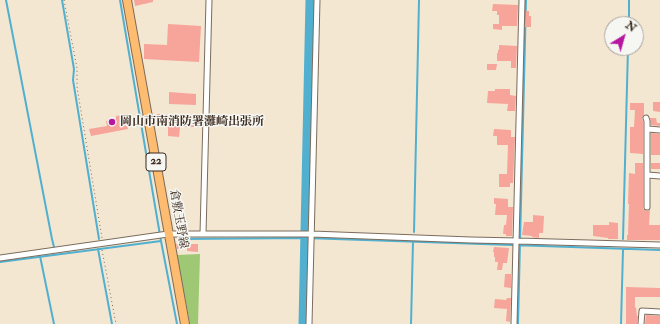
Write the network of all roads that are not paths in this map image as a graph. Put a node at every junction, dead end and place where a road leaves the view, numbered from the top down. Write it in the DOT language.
graph roads {
  1 [pos="127,0"];
  2 [pos="209,0"];
  3 [pos="317,0"];
  4 [pos="522,0"];
  5 [pos="646,118"];
  6 [pos="648,129"];
  7 [pos="660,130"];
  8 [pos="648,175"];
  9 [pos="660,176"];
  10 [pos="647,207"];
  11 [pos="203,234"];
  12 [pos="163,235"];
  13 [pos="311,236"];
  14 [pos="518,243"];
  15 [pos="660,246"];
  16 [pos="0,258"];
  17 [pos="660,312"];
  18 [pos="185,324"];
  19 [pos="309,324"];
  20 [pos="514,324"];
  21 [pos="641,324"];
  1 -- 12 [label="main road, 倉敷玉野線 / 22"];
  2 -- 11 [label="street"];
  3 -- 13 [label="street"];
  4 -- 14 [label="street"];
  5 -- 6 [label="street"];
  6 -- 7 [label="street"];
  6 -- 8 [label="street"];
  8 -- 9 [label="street"];
  8 -- 10 [label="street"];
  11 -- 12 [label="street"];
  11 -- 13 [label="street"];
  12 -- 16 [label="street"];
  12 -- 18 [label="main road, 倉敷玉野線 / 22"];
  13 -- 14 [label="street"];
  13 -- 19 [label="street"];
  14 -- 15 [label="street"];
  14 -- 20 [label="street"];
  17 -- 21 [label="street"];
}
